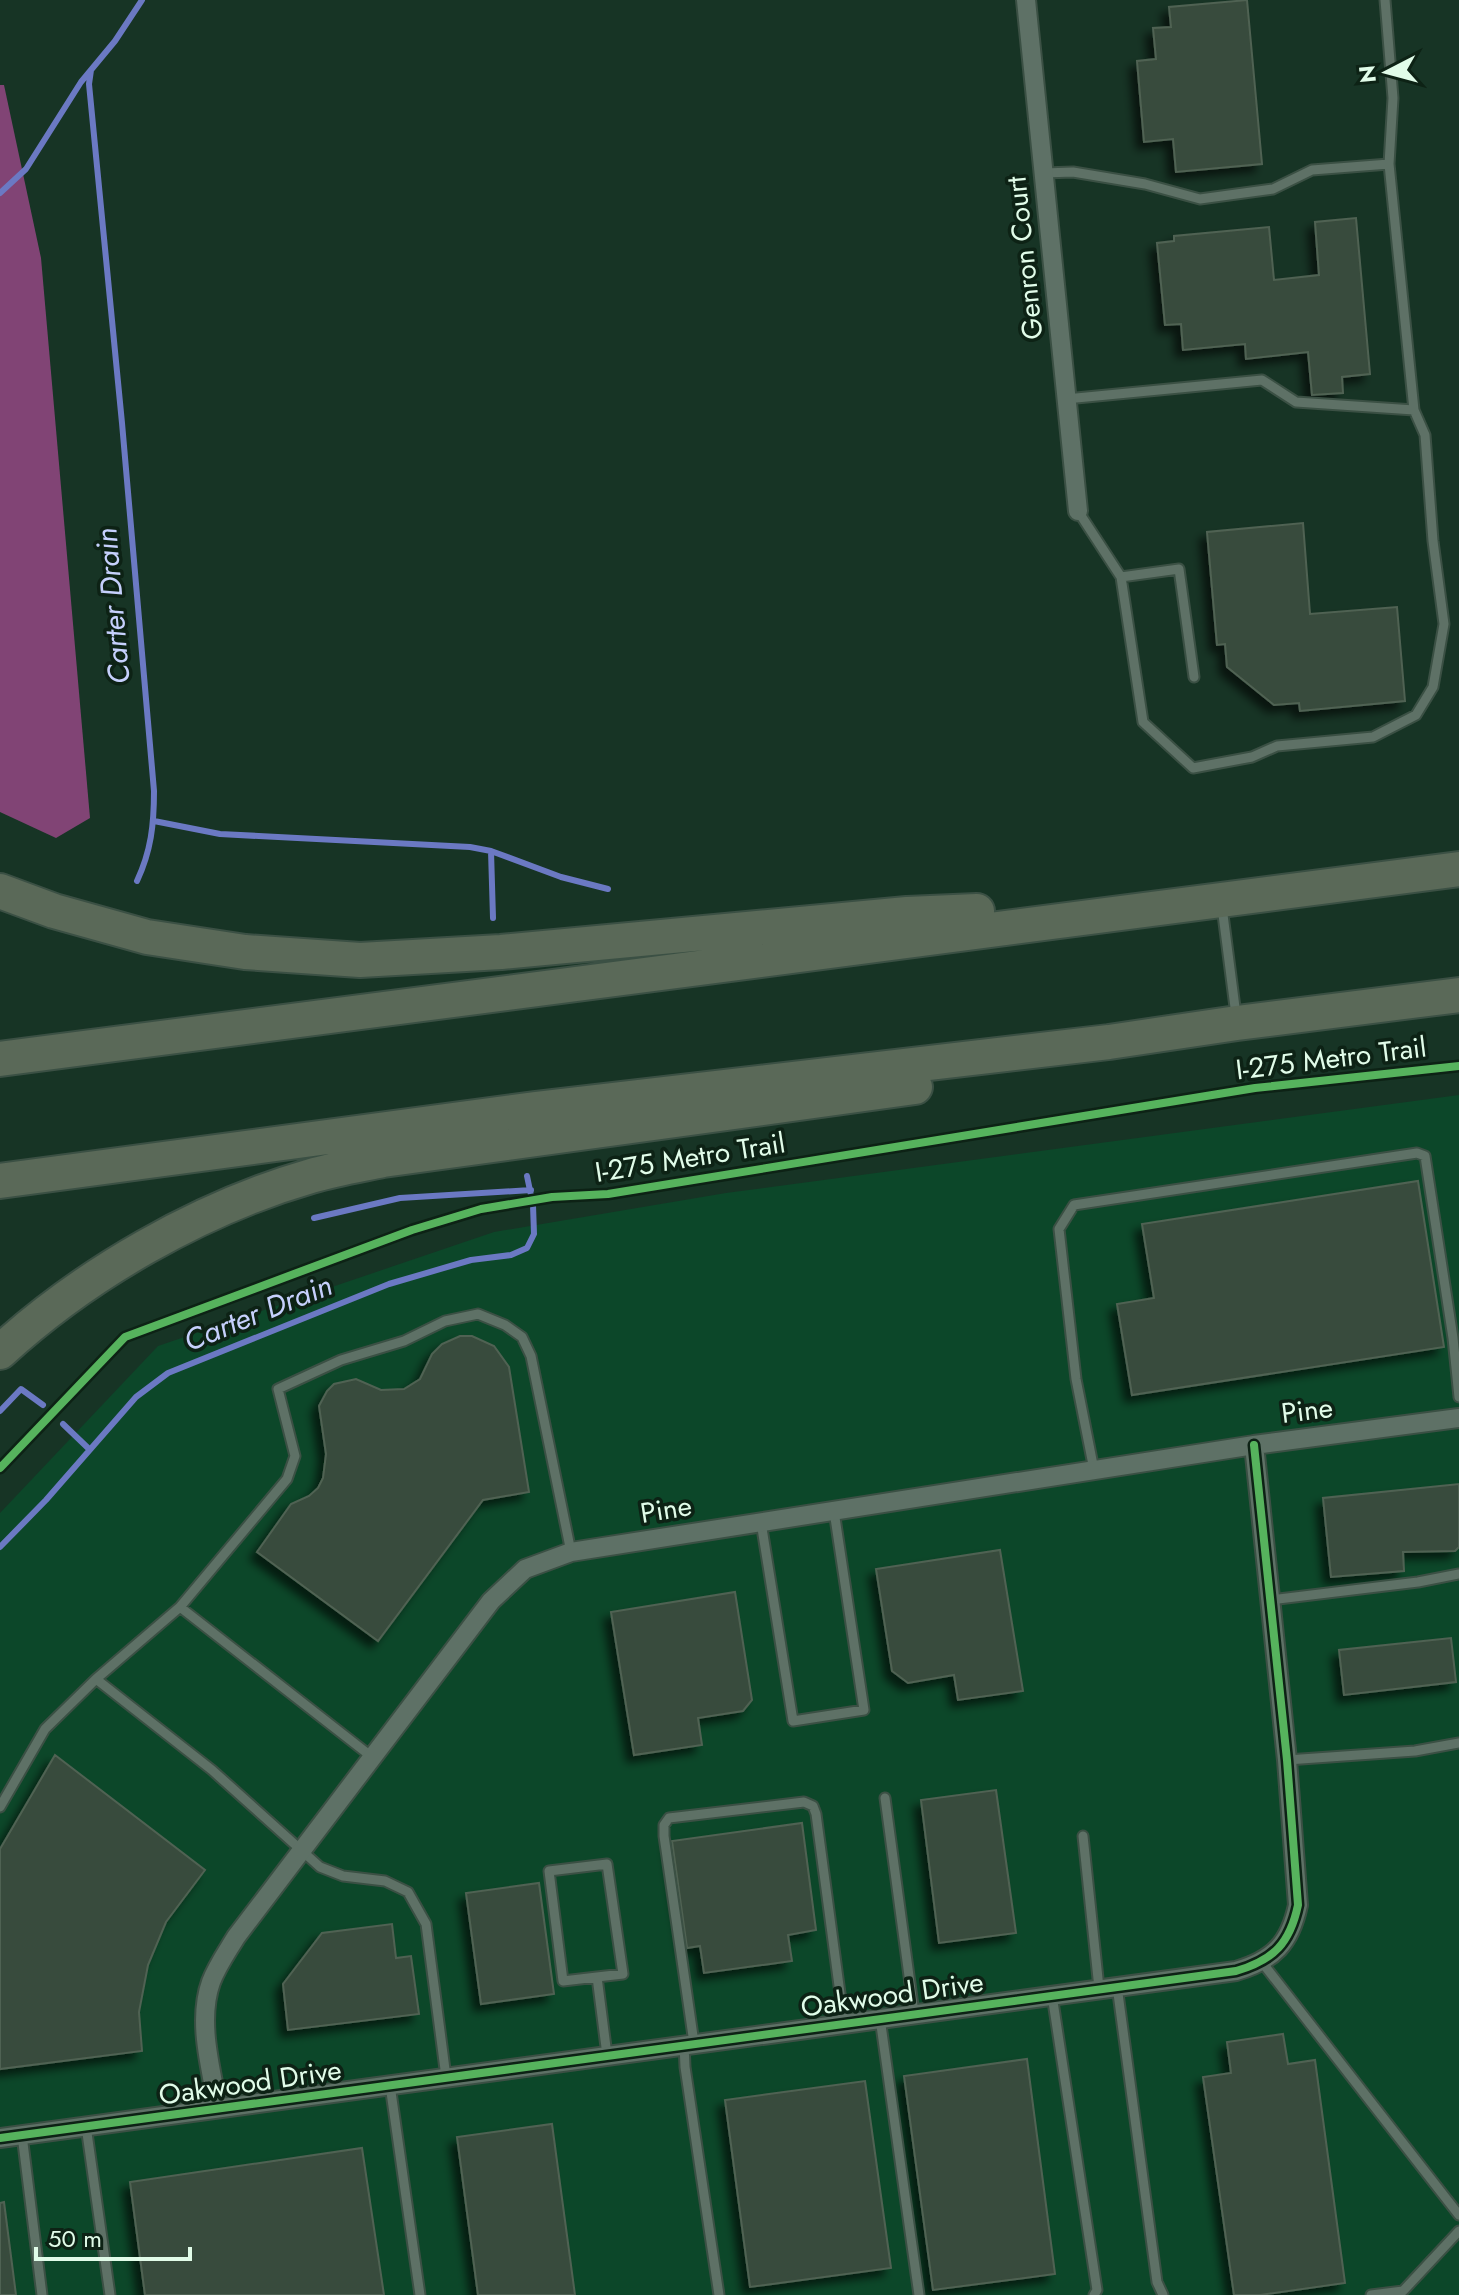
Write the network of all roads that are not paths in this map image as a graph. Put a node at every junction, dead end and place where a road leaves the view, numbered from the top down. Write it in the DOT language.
graph roads {
  1 [pos="1026,0"];
  2 [pos="1385,0"];
  3 [pos="1389,164"];
  4 [pos="1044,173"];
  5 [pos="1066,399"];
  6 [pos="1414,410"];
  7 [pos="1078,511"];
  8 [pos="1121,577"];
  9 [pos="1194,677"];
  10 [pos="1459,869"];
  11 [pos="0,891"];
  12 [pos="1221,899"];
  13 [pos="1032,923"];
  14 [pos="1459,995"];
  15 [pos="1237,1023"];
  16 [pos="1109,1042"];
  17 [pos="0,1059"];
  18 [pos="0,1181"];
  19 [pos="0,1352"];
  20 [pos="1459,1397"];
  21 [pos="1459,1418"];
  22 [pos="1254,1445"];
  23 [pos="1094,1470"];
  24 [pos="834,1511"];
  25 [pos="761,1522"];
  26 [pos="571,1552"];
  27 [pos="1459,1574"];
  28 [pos="1270,1600"];
  29 [pos="180,1607"];
  30 [pos="96,1679"];
  31 [pos="1459,1743"];
  32 [pos="372,1757"];
  33 [pos="1287,1760"];
  34 [pos="885,1798"];
  35 [pos="0,1807"];
  36 [pos="1083,1836"];
  37 [pos="303,1849"];
  38 [pos="1261,1961"];
  39 [pos="597,1977"];
  40 [pos="1108,1987"];
  41 [pos="1052,1994"];
  42 [pos="914,2013"];
  43 [pos="880,2018"];
  44 [pos="844,2023"];
  45 [pos="689,2044"];
  46 [pos="607,2055"];
  47 [pos="446,2077"];
  48 [pos="390,2085"];
  49 [pos="218,2108"];
  50 [pos="86,2126"];
  51 [pos="22,2135"];
  52 [pos="0,2138"];
  53 [pos="1459,2215"];
  54 [pos="1459,2231"];
  55 [pos="42,2295"];
  56 [pos="110,2295"];
  57 [pos="420,2295"];
  58 [pos="719,2295"];
  59 [pos="919,2295"];
  60 [pos="1094,2295"];
  61 [pos="1163,2295"];
  62 [pos="1371,2295"];
  1 -- 4 [label="street, Genron Court"];
  2 -- 3 [label="lane"];
  3 -- 4 [label="lane"];
  3 -- 6 [label="lane"];
  4 -- 5 [label="street, Genron Court"];
  5 -- 6 [label="lane"];
  5 -- 7 [label="street, Genron Court"];
  6 -- 8 [label="lane"];
  7 -- 8 [label="lane"];
  8 -- 9 [label="lane"];
  10 -- 12 [label="highway"];
  11 -- 13 [label="highway"];
  12 -- 13 [label="highway"];
  12 -- 15 [label="lane"];
  13 -- 17 [label="highway"];
  14 -- 15 [label="highway"];
  15 -- 16 [label="highway"];
  16 -- 18 [label="highway"];
  16 -- 19 [label="highway"];
  20 -- 23 [label="lane"];
  21 -- 22 [label="street, Pine"];
  22 -- 23 [label="street, Pine"];
  22 -- 28 [label="street, Oakwood Drive"];
  23 -- 24 [label="street, Pine"];
  24 -- 25 [label="street, Pine"];
  24 -- 25 [label="lane"];
  25 -- 26 [label="street, Pine"];
  26 -- 29 [label="lane"];
  26 -- 32 [label="street, Pine"];
  27 -- 28 [label="lane"];
  28 -- 33 [label="street, Oakwood Drive"];
  29 -- 30 [label="lane"];
  29 -- 32 [label="lane"];
  30 -- 35 [label="lane"];
  30 -- 37 [label="lane"];
  31 -- 33 [label="lane"];
  32 -- 37 [label="street, Pine"];
  33 -- 38 [label="street, Oakwood Drive"];
  34 -- 42 [label="lane"];
  36 -- 40 [label="lane"];
  37 -- 47 [label="lane"];
  37 -- 49 [label="street, Pine"];
  38 -- 40 [label="street, Oakwood Drive"];
  38 -- 53 [label="lane"];
  39 -- 39 [label="lane"];
  39 -- 46 [label="lane"];
  40 -- 41 [label="street, Oakwood Drive"];
  40 -- 61 [label="lane"];
  41 -- 42 [label="street, Oakwood Drive"];
  41 -- 60 [label="lane"];
  42 -- 43 [label="street, Oakwood Drive"];
  43 -- 44 [label="street, Oakwood Drive"];
  43 -- 59 [label="lane"];
  44 -- 45 [label="street, Oakwood Drive"];
  44 -- 45 [label="lane"];
  45 -- 46 [label="street, Oakwood Drive"];
  45 -- 58 [label="lane"];
  46 -- 47 [label="street, Oakwood Drive"];
  47 -- 48 [label="street, Oakwood Drive"];
  48 -- 49 [label="street, Oakwood Drive"];
  48 -- 57 [label="lane"];
  49 -- 50 [label="street, Oakwood Drive"];
  50 -- 51 [label="street, Oakwood Drive"];
  50 -- 56 [label="lane"];
  51 -- 52 [label="street, Oakwood Drive"];
  51 -- 55 [label="lane"];
  54 -- 62 [label="lane"];
}
